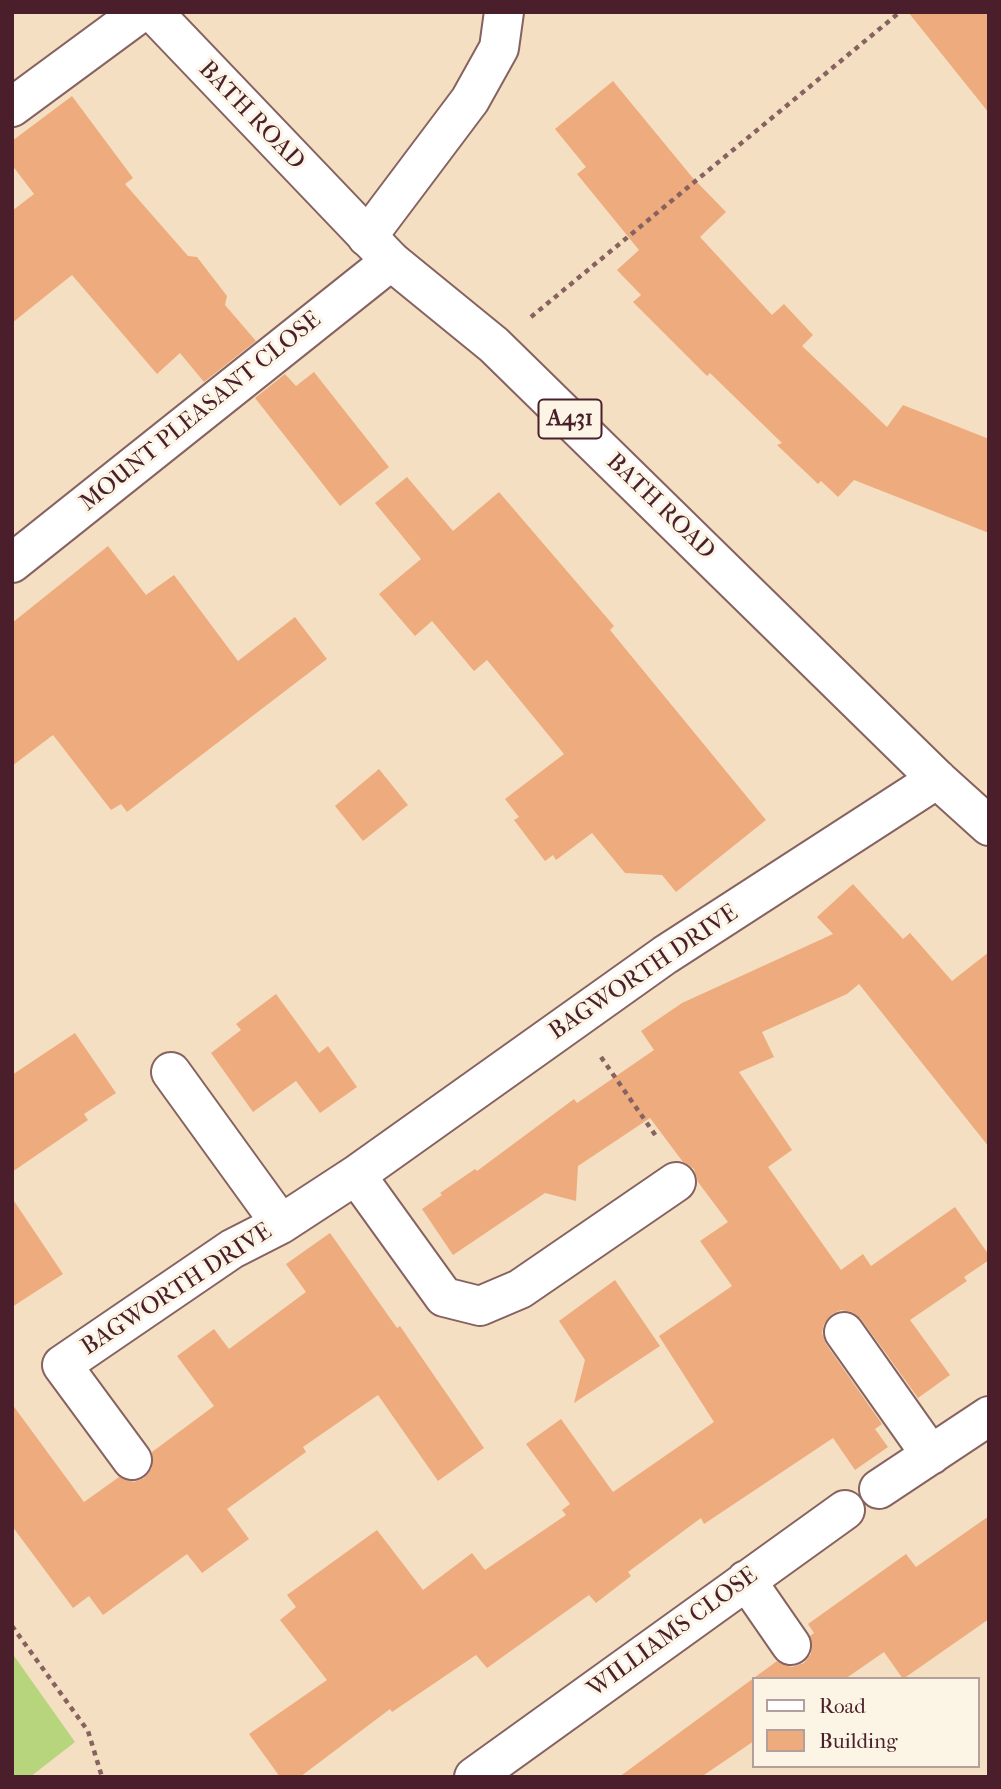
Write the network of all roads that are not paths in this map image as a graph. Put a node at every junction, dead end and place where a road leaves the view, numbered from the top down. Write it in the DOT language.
graph roads {
  1 [pos="141,12"];
  2 [pos="153,12"];
  3 [pos="504,12"];
  4 [pos="12,107"];
  5 [pos="379,249"];
  6 [pos="12,563"];
  7 [pos="937,779"];
  8 [pos="989,825"];
  9 [pos="171,1072"];
  10 [pos="356,1175"];
  11 [pos="676,1182"];
  12 [pos="281,1224"];
  13 [pos="844,1332"];
  14 [pos="989,1416"];
  15 [pos="931,1455"];
  16 [pos="132,1460"];
  17 [pos="879,1489"];
  18 [pos="845,1510"];
  19 [pos="746,1580"];
  20 [pos="790,1645"];
  21 [pos="497,1770"];
  1 -- 4 [label="street"];
  2 -- 5 [label="street, BATH ROAD / A431"];
  3 -- 5 [label="street, MOUNT PLEASANT CLOSE"];
  5 -- 6 [label="street, MOUNT PLEASANT CLOSE"];
  5 -- 7 [label="street, BATH ROAD / A431"];
  7 -- 8 [label="street, BATH ROAD / A431"];
  7 -- 10 [label="street, BAGWORTH DRIVE"];
  9 -- 12 [label="street"];
  10 -- 11 [label="street"];
  10 -- 12 [label="street, BAGWORTH DRIVE"];
  12 -- 16 [label="street, BAGWORTH DRIVE"];
  13 -- 15 [label="street"];
  14 -- 15 [label="street"];
  15 -- 17 [label="street"];
  18 -- 19 [label="street, WILLIAMS CLOSE"];
  19 -- 20 [label="street"];
  19 -- 21 [label="street, WILLIAMS CLOSE"];
}
